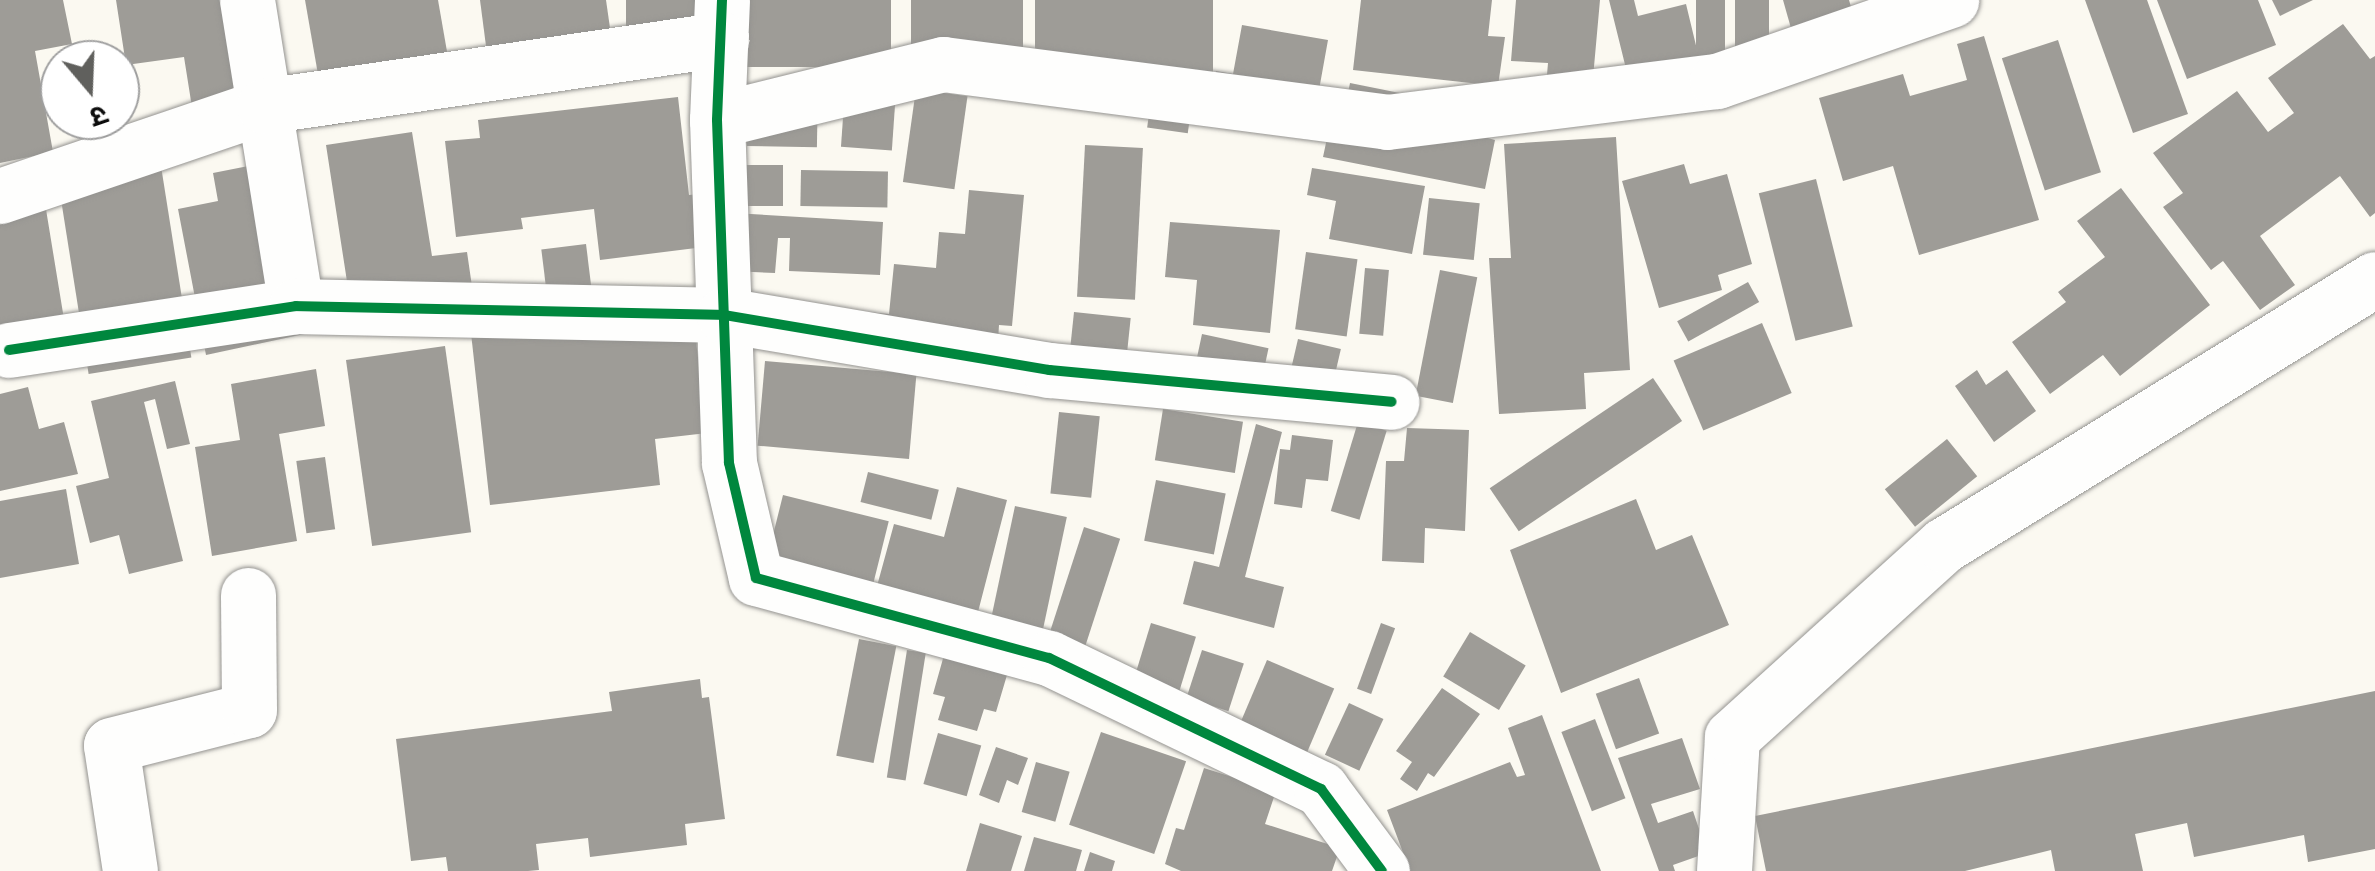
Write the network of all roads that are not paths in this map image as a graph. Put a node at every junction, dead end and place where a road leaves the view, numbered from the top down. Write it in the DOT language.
graph roads {
  1 [pos="247,0"];
  2 [pos="1951,0"];
  3 [pos="721,20"];
  4 [pos="264,106"];
  5 [pos="717,120"];
  6 [pos="0,196"];
  7 [pos="2375,278"];
  8 [pos="296,306"];
  9 [pos="724,314"];
  10 [pos="9,350"];
  11 [pos="1392,402"];
  12 [pos="248,595"];
  13 [pos="130,871"];
  14 [pos="1382,871"];
  15 [pos="1724,871"];
  1 -- 4 [label="street"];
  2 -- 5 [label="street"];
  3 -- 4 [label="street"];
  3 -- 5 [label="street"];
  4 -- 6 [label="street"];
  4 -- 8 [label="street"];
  5 -- 9 [label="street"];
  7 -- 15 [label="street"];
  8 -- 9 [label="street"];
  8 -- 10 [label="street"];
  9 -- 11 [label="street"];
  9 -- 14 [label="street"];
  12 -- 13 [label="street"];
}
